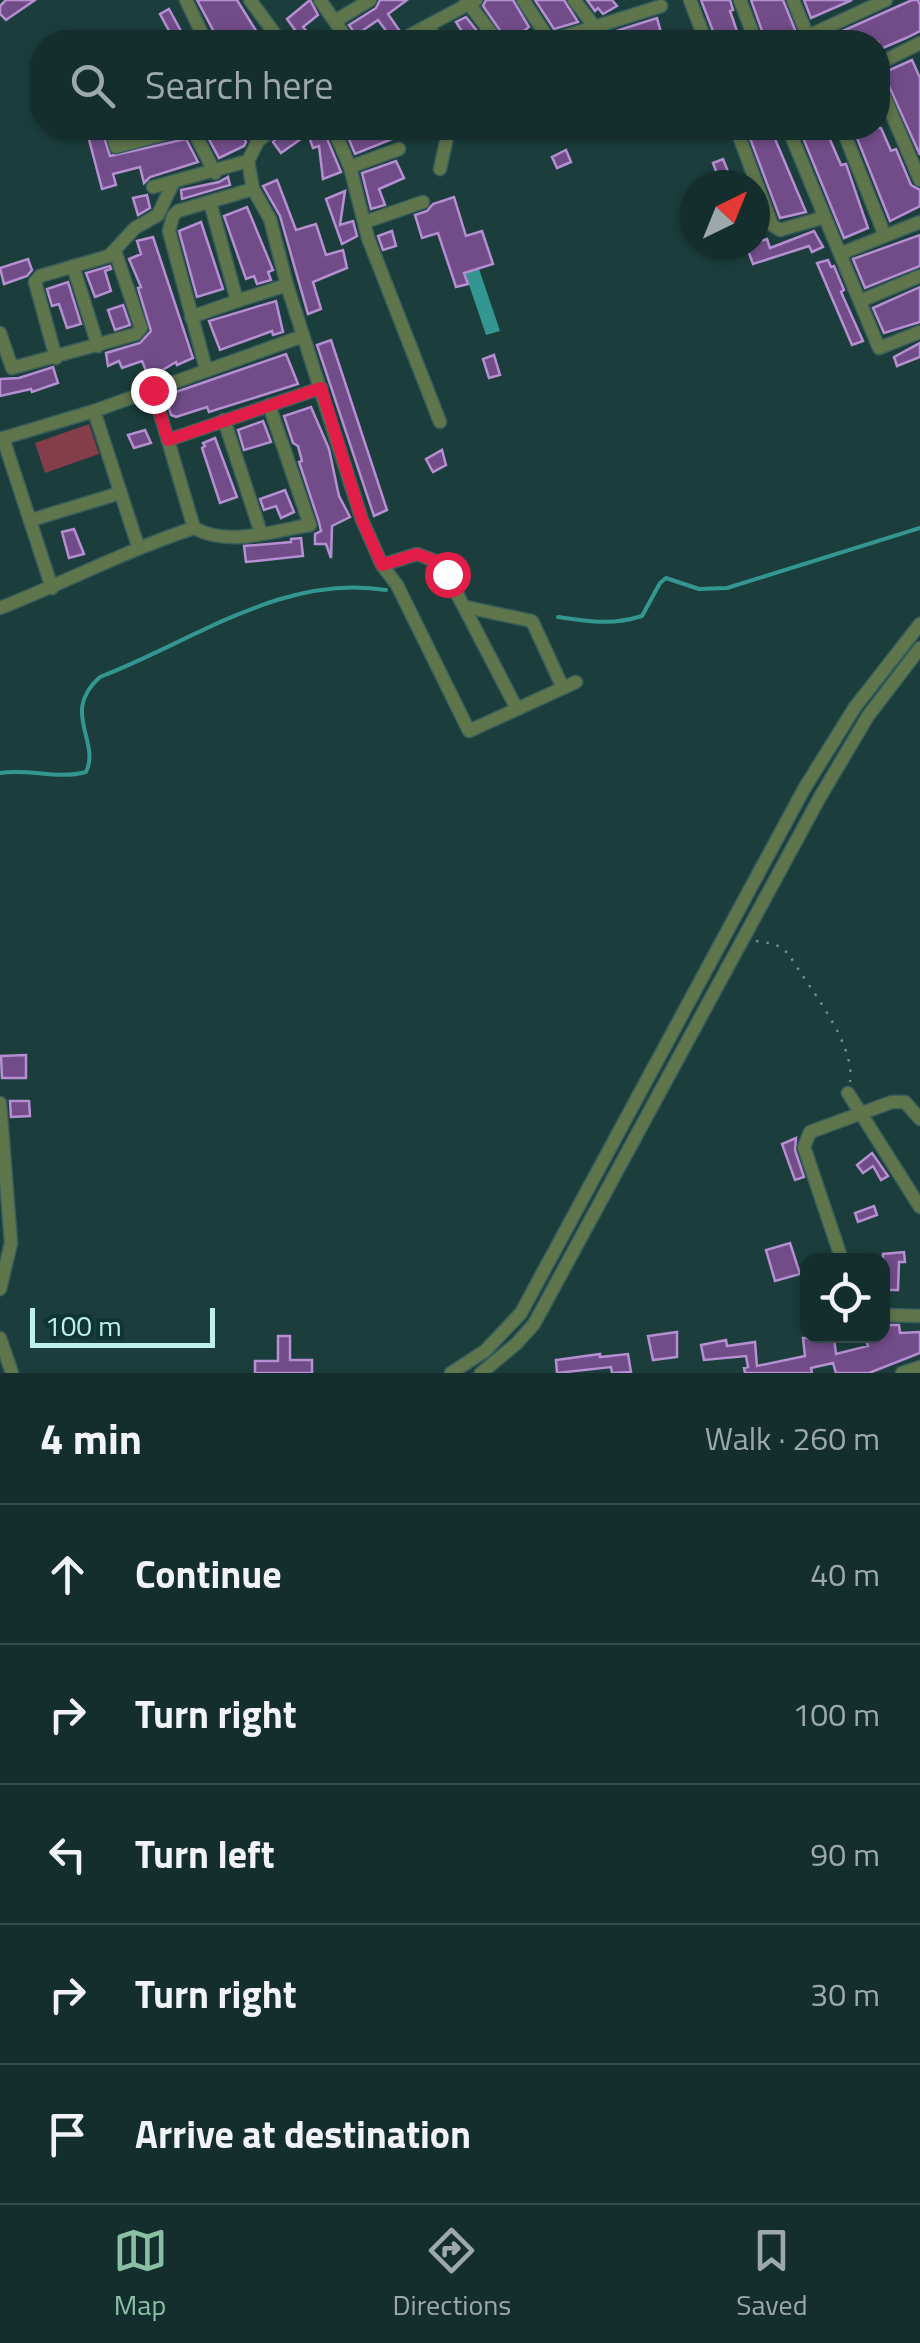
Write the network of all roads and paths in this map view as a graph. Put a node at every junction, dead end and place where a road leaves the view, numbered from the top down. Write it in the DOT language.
graph roads {
  1 [pos="186,0"];
  2 [pos="250,0"];
  3 [pos="320,0"];
  4 [pos="370,0"];
  5 [pos="522,0"];
  6 [pos="574,0"];
  7 [pos="690,0"];
  8 [pos="740,0"];
  9 [pos="793,0"];
  10 [pos="886,0"];
  11 [pos="471,1"];
  12 [pos="635,6"];
  13 [pos="660,6"];
  14 [pos="335,21"];
  15 [pos="428,27"];
  16 [pos="595,27"];
  17 [pos="200,30"];
  18 [pos="273,30"];
  19 [pos="341,30"];
  20 [pos="422,30"];
  21 [pos="430,30"];
  22 [pos="490,30"];
  23 [pos="541,30"];
  24 [pos="586,30"];
  25 [pos="701,30"];
  26 [pos="751,30"];
  27 [pos="805,30"];
  28 [pos="827,30"];
  29 [pos="919,46"];
  30 [pos="890,59"];
  31 [pos="890,110"];
  32 [pos="114,140"];
  33 [pos="143,140"];
  34 [pos="196,140"];
  35 [pos="338,140"];
  36 [pos="445,140"];
  37 [pos="740,140"];
  38 [pos="793,140"];
  39 [pos="847,140"];
  40 [pos="258,141"];
  41 [pos="399,148"];
  42 [pos="248,161"];
  43 [pos="350,167"];
  44 [pos="440,169"];
  45 [pos="215,172"];
  46 [pos="920,180"];
  47 [pos="172,184"];
  48 [pos="153,188"];
  49 [pos="253,189"];
  50 [pos="210,202"];
  51 [pos="423,202"];
  52 [pos="825,217"];
  53 [pos="365,222"];
  54 [pos="920,222"];
  55 [pos="885,236"];
  56 [pos="114,251"];
  57 [pos="842,252"];
  58 [pos="73,266"];
  59 [pos="920,276"];
  60 [pos="287,285"];
  61 [pos="860,300"];
  62 [pos="237,301"];
  63 [pos="192,318"];
  64 [pos="920,332"];
  65 [pos="0,334"];
  66 [pos="304,336"];
  67 [pos="98,346"];
  68 [pos="56,358"];
  69 [pos="206,369"];
  70 [pos="321,388"];
  71 [pos="153,390"];
  72 [pos="269,405"];
  73 [pos="94,410"];
  74 [pos="224,420"];
  75 [pos="440,422"];
  76 [pos="1,439"];
  77 [pos="168,440"];
  78 [pos="120,493"];
  79 [pos="31,520"];
  80 [pos="194,528"];
  81 [pos="262,533"];
  82 [pos="138,546"];
  83 [pos="382,565"];
  84 [pos="52,588"];
  85 [pos="466,607"];
  86 [pos="0,608"];
  87 [pos="920,624"];
  88 [pos="920,648"];
  89 [pos="517,709"];
  90 [pos="745,936"];
  91 [pos="848,1093"];
  92 [pos="0,1104"];
  93 [pos="858,1112"];
  94 [pos="920,1118"];
  95 [pos="920,1207"];
  96 [pos="840,1253"];
  97 [pos="0,1290"];
  98 [pos="890,1315"];
  99 [pos="920,1316"];
  100 [pos="0,1338"];
  101 [pos="920,1366"];
  102 [pos="12,1373"];
  103 [pos="450,1373"];
  104 [pos="481,1373"];
  105 [pos="902,1373"];
  1 -- 17 [label="street"];
  2 -- 18 [label="street"];
  3 -- 14 [label="street"];
  4 -- 14 [label="street"];
  5 -- 23 [label="street"];
  6 -- 16 [label="street"];
  7 -- 25 [label="street"];
  8 -- 26 [label="street"];
  9 -- 27 [label="street"];
  10 -- 28 [label="street"];
  11 -- 15 [label="street"];
  11 -- 22 [label="street"];
  12 -- 13 [label="street"];
  12 -- 16 [label="street"];
  14 -- 19 [label="street"];
  15 -- 20 [label="street"];
  15 -- 21 [label="street"];
  16 -- 24 [label="street"];
  29 -- 30 [label="street"];
  31 -- 46 [label="street"];
  32 -- 33 [label="street"];
  34 -- 45 [label="street"];
  35 -- 43 [label="street"];
  36 -- 44 [label="street"];
  37 -- 52 [label="street"];
  38 -- 52 [label="street"];
  39 -- 55 [label="street"];
  40 -- 42 [label="street"];
  41 -- 43 [label="street"];
  42 -- 45 [label="street"];
  42 -- 49 [label="street"];
  43 -- 53 [label="street"];
  45 -- 47 [label="street"];
  47 -- 48 [label="street"];
  47 -- 56 [label="street"];
  49 -- 50 [label="street"];
  49 -- 60 [label="street"];
  50 -- 62 [label="street"];
  50 -- 63 [label="street"];
  51 -- 53 [label="street"];
  52 -- 57 [label="street"];
  53 -- 75 [label="street"];
  54 -- 55 [label="street"];
  55 -- 57 [label="street"];
  56 -- 58 [label="street"];
  56 -- 67 [label="street"];
  57 -- 61 [label="street"];
  58 -- 67 [label="street"];
  58 -- 68 [label="street"];
  59 -- 61 [label="street"];
  60 -- 62 [label="street"];
  60 -- 66 [label="street"];
  61 -- 64 [label="street"];
  62 -- 63 [label="street"];
  63 -- 69 [label="street"];
  65 -- 68 [label="street"];
  66 -- 69 [label="street"];
  66 -- 70 [label="street"];
  67 -- 68 [label="street"];
  69 -- 71 [label="street"];
  70 -- 72 [label="street"];
  70 -- 83 [label="street"];
  71 -- 73 [label="street"];
  71 -- 77 [label="street"];
  72 -- 74 [label="street"];
  72 -- 81 [label="street"];
  73 -- 76 [label="street"];
  73 -- 78 [label="street"];
  74 -- 77 [label="street"];
  74 -- 81 [label="street"];
  76 -- 79 [label="street"];
  77 -- 80 [label="street"];
  78 -- 79 [label="street"];
  78 -- 82 [label="street"];
  79 -- 84 [label="street"];
  80 -- 81 [label="street"];
  80 -- 82 [label="street"];
  82 -- 84 [label="street"];
  83 -- 85 [label="street"];
  83 -- 89 [label="street"];
  84 -- 86 [label="street"];
  85 -- 89 [label="street"];
  85 -- 89 [label="street"];
  87 -- 103 [label="street"];
  88 -- 90 [label="street"];
  90 -- 91 [label="path"];
  90 -- 104 [label="street"];
  91 -- 93 [label="street"];
  92 -- 97 [label="street"];
  93 -- 94 [label="street"];
  93 -- 95 [label="street"];
  93 -- 96 [label="street"];
  98 -- 99 [label="street"];
  100 -- 102 [label="street"];
  101 -- 105 [label="street"];
}
